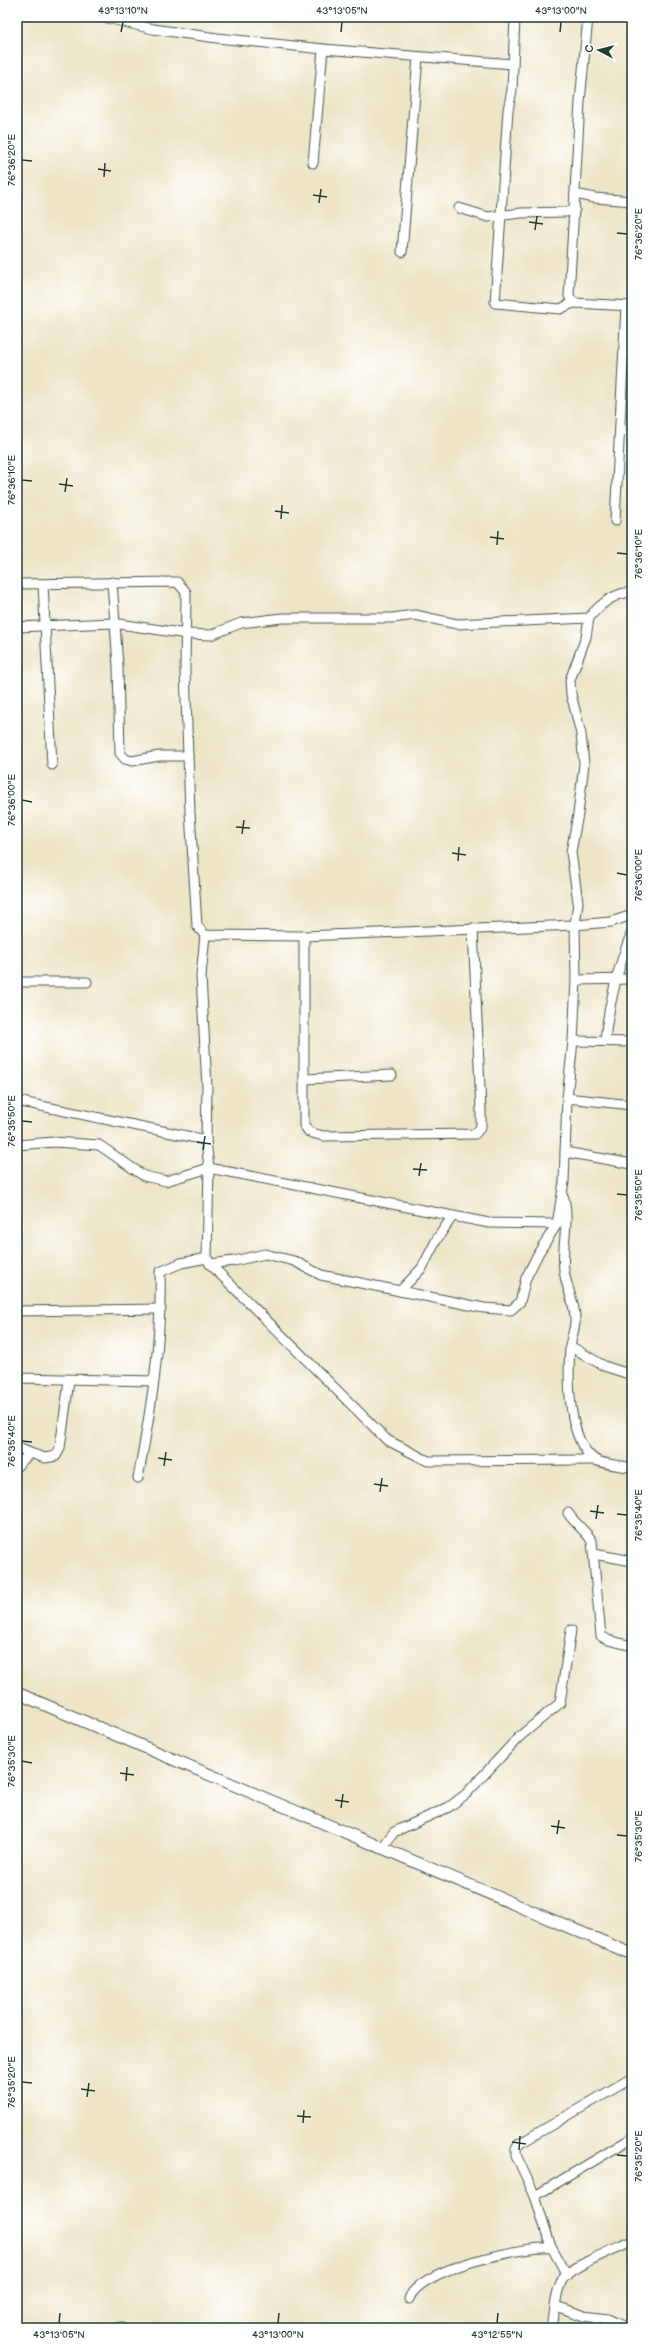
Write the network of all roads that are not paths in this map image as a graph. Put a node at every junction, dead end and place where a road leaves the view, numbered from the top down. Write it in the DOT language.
graph roads {
  1 [pos="103,17"];
  2 [pos="515,17"];
  3 [pos="588,17"];
  4 [pos="322,49"];
  5 [pos="418,57"];
  6 [pos="513,64"];
  7 [pos="313,163"];
  8 [pos="575,194"];
  9 [pos="632,201"];
  10 [pos="459,208"];
  11 [pos="575,210"];
  12 [pos="502,216"];
  13 [pos="402,252"];
  14 [pos="573,303"];
  15 [pos="629,306"];
  16 [pos="615,521"];
  17 [pos="112,582"];
  18 [pos="17,584"];
  19 [pos="43,584"];
  20 [pos="632,592"];
  21 [pos="589,618"];
  22 [pos="114,623"];
  23 [pos="45,625"];
  24 [pos="17,626"];
  25 [pos="187,634"];
  26 [pos="188,756"];
  27 [pos="52,765"];
  28 [pos="632,915"];
  29 [pos="575,925"];
  30 [pos="473,928"];
  31 [pos="632,932"];
  32 [pos="205,935"];
  33 [pos="304,936"];
  34 [pos="618,978"];
  35 [pos="632,979"];
  36 [pos="576,980"];
  37 [pos="17,982"];
  38 [pos="87,982"];
  39 [pos="573,1041"];
  40 [pos="605,1041"];
  41 [pos="632,1042"];
  42 [pos="392,1075"];
  43 [pos="304,1079"];
  44 [pos="567,1098"];
  45 [pos="17,1101"];
  46 [pos="632,1105"];
  47 [pos="206,1140"];
  48 [pos="17,1145"];
  49 [pos="565,1152"];
  50 [pos="632,1164"];
  51 [pos="209,1168"];
  52 [pos="562,1193"];
  53 [pos="452,1217"];
  54 [pos="557,1224"];
  55 [pos="208,1261"];
  56 [pos="400,1292"];
  57 [pos="161,1309"];
  58 [pos="17,1311"];
  59 [pos="570,1346"];
  60 [pos="632,1375"];
  61 [pos="17,1378"];
  62 [pos="69,1381"];
  63 [pos="154,1381"];
  64 [pos="17,1447"];
  65 [pos="30,1453"];
  66 [pos="595,1460"];
  67 [pos="17,1466"];
  68 [pos="632,1468"];
  69 [pos="138,1478"];
  70 [pos="568,1513"];
  71 [pos="594,1554"];
  72 [pos="632,1561"];
  73 [pos="571,1630"];
  74 [pos="632,1646"];
  75 [pos="17,1693"];
  76 [pos="382,1848"];
  77 [pos="632,1954"];
  78 [pos="632,2078"];
  79 [pos="632,2138"];
  80 [pos="535,2196"];
  81 [pos="632,2241"];
  82 [pos="552,2248"];
  83 [pos="567,2275"];
  84 [pos="409,2299"];
  85 [pos="556,2306"];
  86 [pos="552,2328"];
  87 [pos="627,2328"];
  1 -- 4 [label="street"];
  2 -- 6 [label="street"];
  3 -- 8 [label="street"];
  4 -- 5 [label="street"];
  4 -- 7 [label="street"];
  5 -- 6 [label="street"];
  5 -- 13 [label="street"];
  6 -- 12 [label="street"];
  8 -- 9 [label="street"];
  8 -- 11 [label="street"];
  10 -- 12 [label="street"];
  11 -- 12 [label="street"];
  11 -- 14 [label="street"];
  12 -- 14 [label="street"];
  14 -- 15 [label="street"];
  15 -- 16 [label="street"];
  17 -- 19 [label="street"];
  17 -- 22 [label="street"];
  17 -- 25 [label="street"];
  18 -- 19 [label="street"];
  19 -- 23 [label="street"];
  20 -- 21 [label="street"];
  21 -- 25 [label="street"];
  21 -- 29 [label="street"];
  22 -- 23 [label="street"];
  22 -- 25 [label="street"];
  22 -- 26 [label="street"];
  23 -- 24 [label="street"];
  23 -- 27 [label="street"];
  25 -- 26 [label="street"];
  26 -- 32 [label="street"];
  28 -- 29 [label="street"];
  29 -- 30 [label="street"];
  29 -- 36 [label="street"];
  30 -- 33 [label="street"];
  30 -- 43 [label="street"];
  31 -- 34 [label="street"];
  32 -- 33 [label="street"];
  32 -- 47 [label="street"];
  33 -- 43 [label="street"];
  34 -- 35 [label="street"];
  34 -- 36 [label="street"];
  34 -- 40 [label="street"];
  36 -- 39 [label="street"];
  37 -- 38 [label="street"];
  39 -- 40 [label="street"];
  39 -- 44 [label="street"];
  40 -- 41 [label="street"];
  42 -- 43 [label="street"];
  44 -- 46 [label="street"];
  44 -- 49 [label="street"];
  45 -- 47 [label="street"];
  47 -- 51 [label="street"];
  48 -- 51 [label="street"];
  49 -- 50 [label="street"];
  49 -- 52 [label="street"];
  51 -- 53 [label="street"];
  51 -- 55 [label="street"];
  52 -- 54 [label="street"];
  52 -- 59 [label="street"];
  53 -- 54 [label="street"];
  53 -- 56 [label="street"];
  54 -- 56 [label="street"];
  55 -- 56 [label="street"];
  55 -- 57 [label="street"];
  55 -- 66 [label="street"];
  57 -- 58 [label="street"];
  57 -- 63 [label="street"];
  59 -- 60 [label="street"];
  59 -- 66 [label="street"];
  61 -- 62 [label="street"];
  62 -- 63 [label="street"];
  62 -- 65 [label="street"];
  63 -- 69 [label="street"];
  64 -- 65 [label="street"];
  65 -- 67 [label="street"];
  66 -- 68 [label="street"];
  70 -- 71 [label="street"];
  71 -- 72 [label="street"];
  71 -- 74 [label="street"];
  73 -- 76 [label="street"];
  75 -- 76 [label="main road"];
  76 -- 77 [label="main road"];
  78 -- 80 [label="street"];
  79 -- 80 [label="street"];
  80 -- 82 [label="street"];
  81 -- 83 [label="street"];
  82 -- 83 [label="street"];
  82 -- 84 [label="street"];
  83 -- 85 [label="street"];
  85 -- 86 [label="street"];
  85 -- 87 [label="street"];
}
